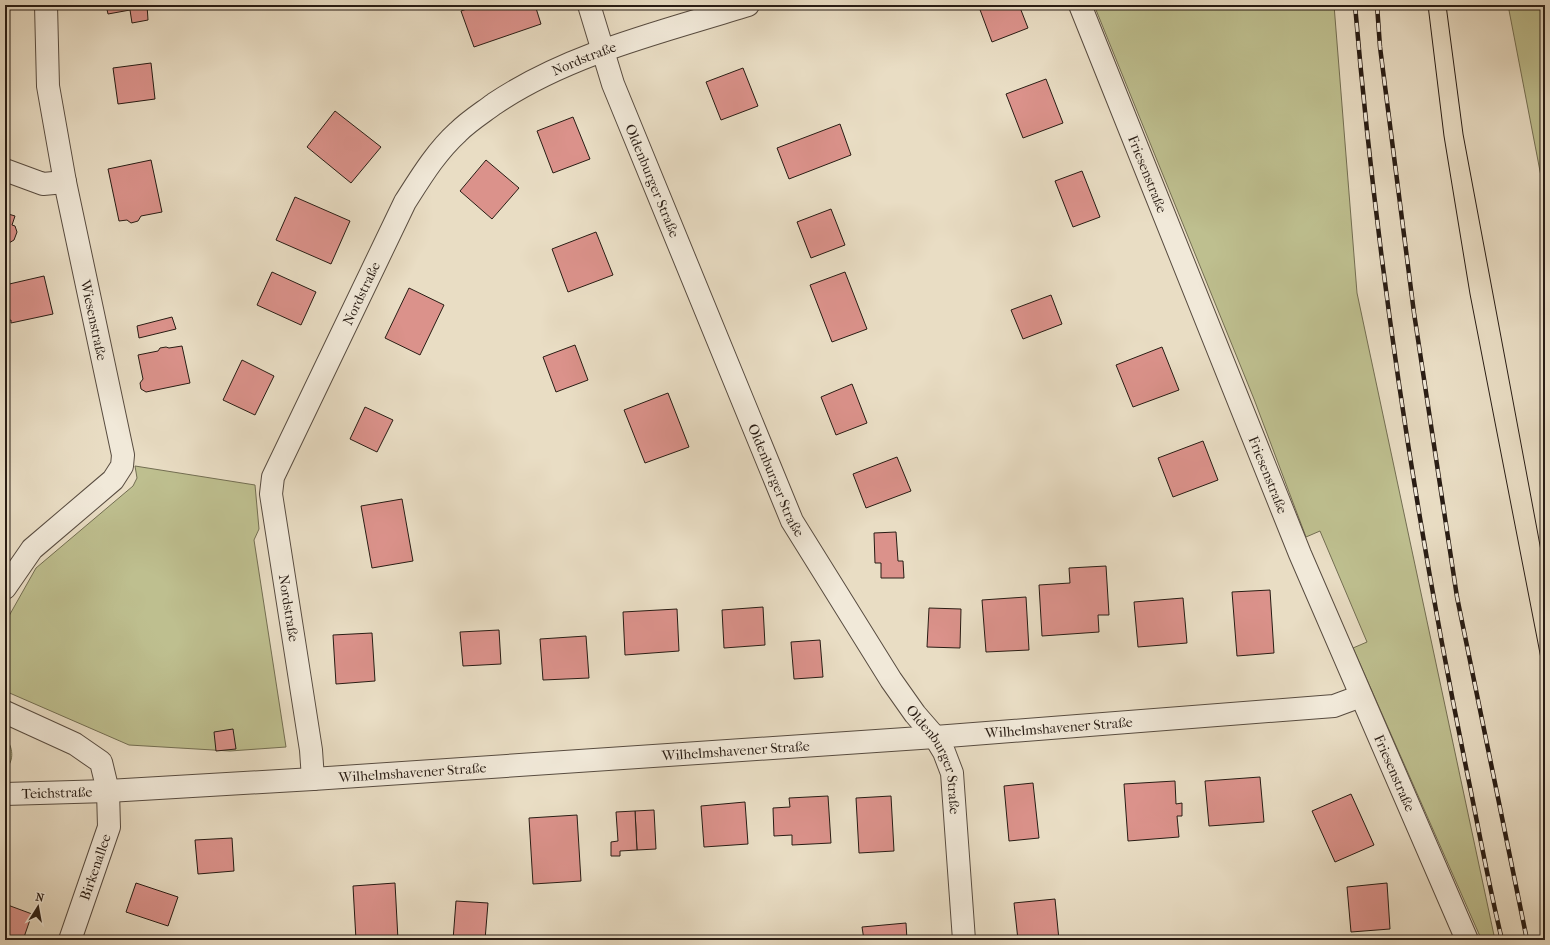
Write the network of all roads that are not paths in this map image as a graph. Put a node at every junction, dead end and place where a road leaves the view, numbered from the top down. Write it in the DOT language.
graph roads {
  1 [pos="46,5"];
  2 [pos="589,5"];
  3 [pos="748,5"];
  4 [pos="1080,5"];
  5 [pos="602,50"];
  6 [pos="5,170"];
  7 [pos="65,182"];
  8 [pos="5,588"];
  9 [pos="1361,696"];
  10 [pos="5,712"];
  11 [pos="935,737"];
  12 [pos="313,779"];
  13 [pos="108,791"];
  14 [pos="5,794"];
  15 [pos="70,940"];
  16 [pos="964,940"];
  17 [pos="1467,940"];
  1 -- 7 [label="street, Wiesenstraße"];
  2 -- 5 [label="street, Oldenburger Straße"];
  3 -- 5 [label="street, Nordstraße"];
  4 -- 9 [label="street, Friesenstraße"];
  5 -- 11 [label="street, Oldenburger Straße"];
  5 -- 12 [label="street, Nordstraße"];
  6 -- 7 [label="street"];
  7 -- 8 [label="street, Wiesenstraße"];
  9 -- 11 [label="street, Wilhelmshavener Straße"];
  9 -- 17 [label="street, Friesenstraße"];
  10 -- 13 [label="street, Birkenallee"];
  11 -- 12 [label="street, Wilhelmshavener Straße"];
  11 -- 16 [label="street, Oldenburger Straße"];
  12 -- 13 [label="street, Wilhelmshavener Straße"];
  13 -- 14 [label="street, Teichstraße"];
  13 -- 15 [label="street, Birkenallee"];
}
